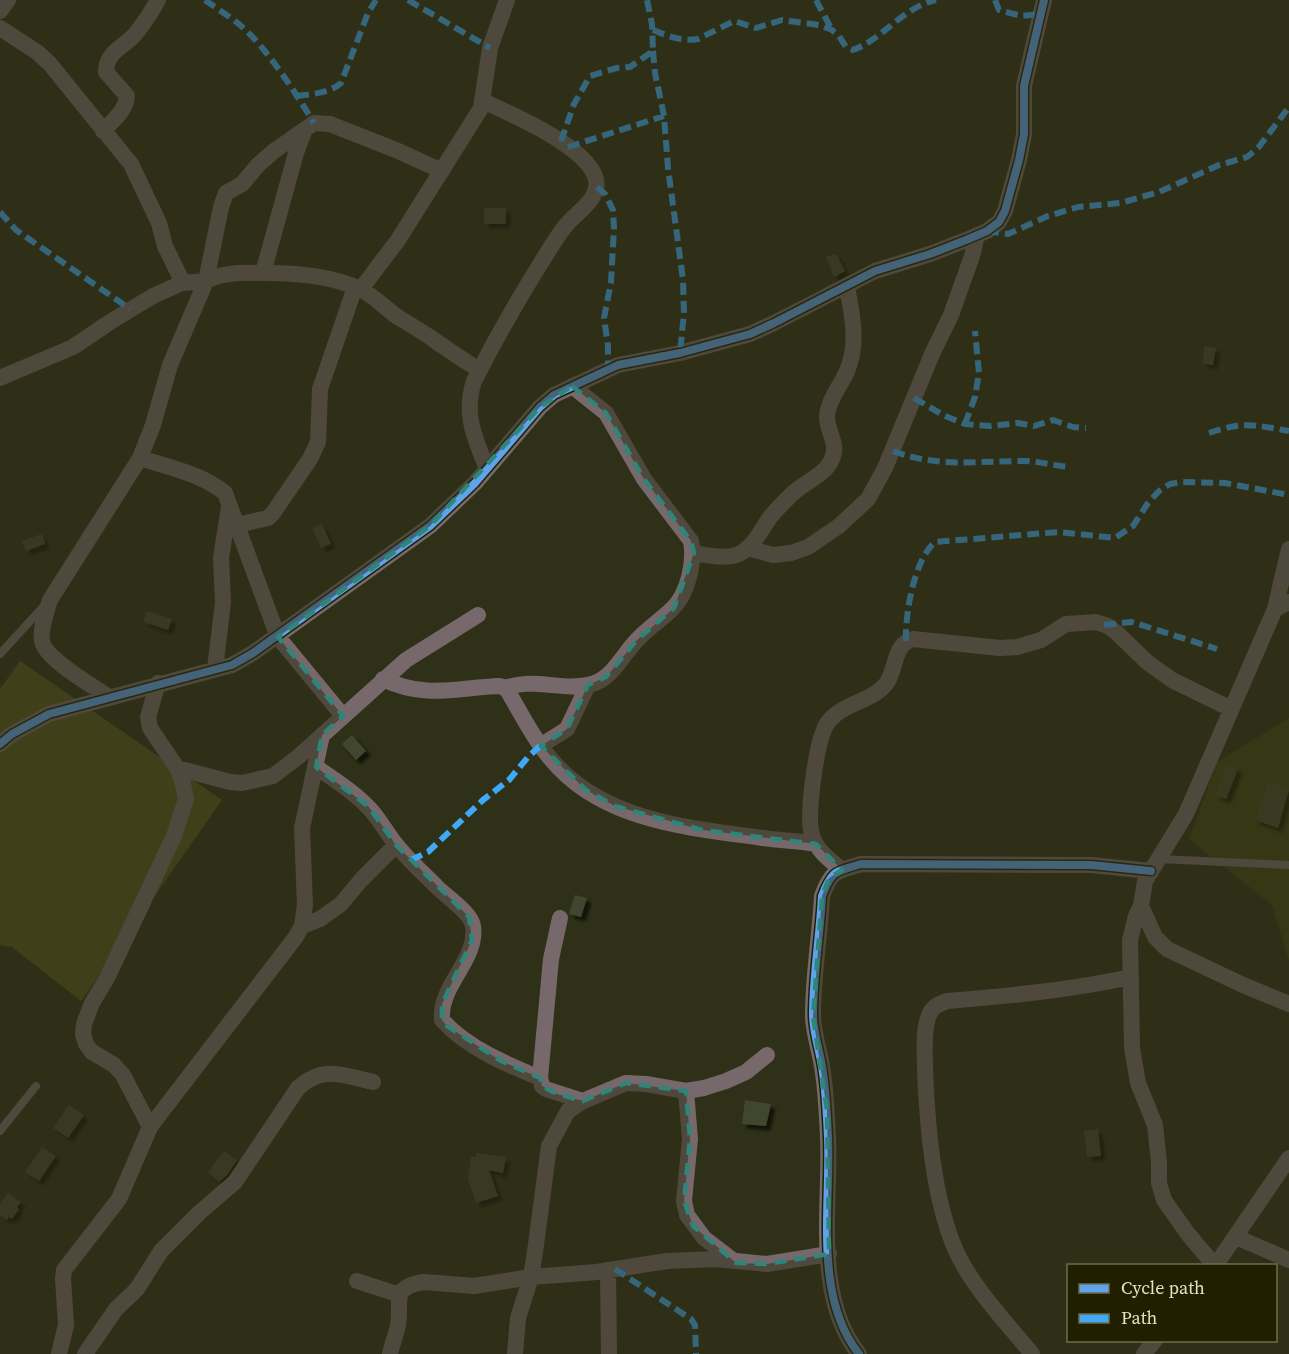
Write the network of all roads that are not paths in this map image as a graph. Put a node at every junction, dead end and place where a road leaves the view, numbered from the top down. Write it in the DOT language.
graph roads {
  1 [pos="8,0"];
  2 [pos="158,0"];
  3 [pos="507,0"];
  4 [pos="1044,0"];
  5 [pos="0,11"];
  6 [pos="0,28"];
  7 [pos="483,101"];
  8 [pos="305,129"];
  9 [pos="103,131"];
  10 [pos="442,171"];
  11 [pos="977,236"];
  12 [pos="263,273"];
  13 [pos="206,281"];
  14 [pos="183,283"];
  15 [pos="847,286"];
  16 [pos="358,288"];
  17 [pos="480,370"];
  18 [pos="0,378"];
  19 [pos="572,386"];
  20 [pos="140,458"];
  21 [pos="487,469"];
  22 [pos="230,506"];
  23 [pos="237,525"];
  24 [pos="747,548"];
  25 [pos="1289,549"];
  26 [pos="694,553"];
  27 [pos="50,600"];
  28 [pos="1282,605"];
  29 [pos="477,615"];
  30 [pos="278,637"];
  31 [pos="0,654"];
  32 [pos="215,669"];
  33 [pos="383,679"];
  34 [pos="158,683"];
  35 [pos="588,685"];
  36 [pos="506,688"];
  37 [pos="109,697"];
  38 [pos="1231,709"];
  39 [pos="343,716"];
  40 [pos="322,735"];
  41 [pos="0,744"];
  42 [pos="540,746"];
  43 [pos="316,767"];
  44 [pos="177,768"];
  45 [pos="816,844"];
  46 [pos="396,845"];
  47 [pos="1155,865"];
  48 [pos="1289,865"];
  49 [pos="842,870"];
  50 [pos="1141,906"];
  51 [pos="560,918"];
  52 [pos="302,926"];
  53 [pos="1131,976"];
  54 [pos="1289,1005"];
  55 [pos="767,1055"];
  56 [pos="540,1078"];
  57 [pos="373,1082"];
  58 [pos="36,1086"];
  59 [pos="686,1091"];
  60 [pos="583,1101"];
  61 [pos="150,1127"];
  62 [pos="0,1131"];
  63 [pos="1289,1158"];
  64 [pos="1236,1237"];
  65 [pos="829,1254"];
  66 [pos="1289,1260"];
  67 [pos="736,1263"];
  68 [pos="1213,1264"];
  69 [pos="1216,1264"];
  70 [pos="608,1270"];
  71 [pos="531,1277"];
  72 [pos="357,1281"];
  73 [pos="400,1292"];
  74 [pos="1154,1342"];
  75 [pos="59,1354"];
  76 [pos="85,1354"];
  77 [pos="390,1354"];
  78 [pos="515,1354"];
  79 [pos="609,1354"];
  80 [pos="859,1354"];
  81 [pos="1032,1354"];
  82 [pos="1144,1354"];
  1 -- 5 [label="street"];
  2 -- 9 [label="street"];
  3 -- 7 [label="street"];
  4 -- 11 [label="street"];
  6 -- 9 [label="street"];
  7 -- 10 [label="street"];
  7 -- 17 [label="street"];
  8 -- 10 [label="street"];
  8 -- 12 [label="street"];
  8 -- 13 [label="street"];
  9 -- 14 [label="street"];
  10 -- 16 [label="street"];
  11 -- 15 [label="street"];
  11 -- 24 [label="street"];
  12 -- 13 [label="street"];
  12 -- 16 [label="street"];
  13 -- 14 [label="street"];
  13 -- 20 [label="street"];
  14 -- 18 [label="street"];
  15 -- 19 [label="street"];
  15 -- 24 [label="street"];
  16 -- 17 [label="street"];
  16 -- 23 [label="street"];
  17 -- 21 [label="street"];
  19 -- 21 [label="street"];
  19 -- 26 [label="street"];
  20 -- 22 [label="street"];
  20 -- 27 [label="street"];
  21 -- 30 [label="street"];
  22 -- 23 [label="street"];
  22 -- 32 [label="street"];
  23 -- 30 [label="street"];
  24 -- 26 [label="street"];
  25 -- 28 [label="street"];
  26 -- 35 [label="street"];
  27 -- 31 [label="lane"];
  27 -- 37 [label="street"];
  28 -- 38 [label="street"];
  29 -- 33 [label="street"];
  30 -- 32 [label="street"];
  30 -- 39 [label="street"];
  32 -- 34 [label="street"];
  33 -- 36 [label="street"];
  33 -- 39 [label="street"];
  34 -- 37 [label="street"];
  34 -- 44 [label="street"];
  35 -- 36 [label="street"];
  35 -- 42 [label="street"];
  36 -- 42 [label="street"];
  37 -- 41 [label="street"];
  38 -- 45 [label="street"];
  38 -- 47 [label="street"];
  39 -- 40 [label="street"];
  40 -- 43 [label="street"];
  40 -- 44 [label="street"];
  42 -- 45 [label="street"];
  43 -- 46 [label="street"];
  43 -- 52 [label="street"];
  44 -- 61 [label="street"];
  45 -- 49 [label="street"];
  46 -- 52 [label="street"];
  46 -- 56 [label="street"];
  47 -- 48 [label="lane"];
  47 -- 49 [label="street"];
  47 -- 50 [label="street"];
  49 -- 65 [label="street"];
  50 -- 53 [label="street"];
  50 -- 54 [label="street"];
  51 -- 56 [label="street"];
  52 -- 61 [label="street"];
  53 -- 68 [label="street"];
  53 -- 81 [label="street"];
  55 -- 59 [label="street"];
  56 -- 60 [label="street"];
  57 -- 76 [label="street"];
  58 -- 62 [label="lane"];
  59 -- 60 [label="street"];
  59 -- 67 [label="street"];
  60 -- 71 [label="street"];
  61 -- 75 [label="street"];
  63 -- 64 [label="street"];
  64 -- 66 [label="street"];
  64 -- 69 [label="street"];
  65 -- 67 [label="street"];
  65 -- 80 [label="street"];
  67 -- 70 [label="street"];
  70 -- 71 [label="street"];
  70 -- 79 [label="street"];
  71 -- 73 [label="street"];
  71 -- 78 [label="street"];
  72 -- 73 [label="street"];
  73 -- 77 [label="street"];
  74 -- 82 [label="street"];
}
